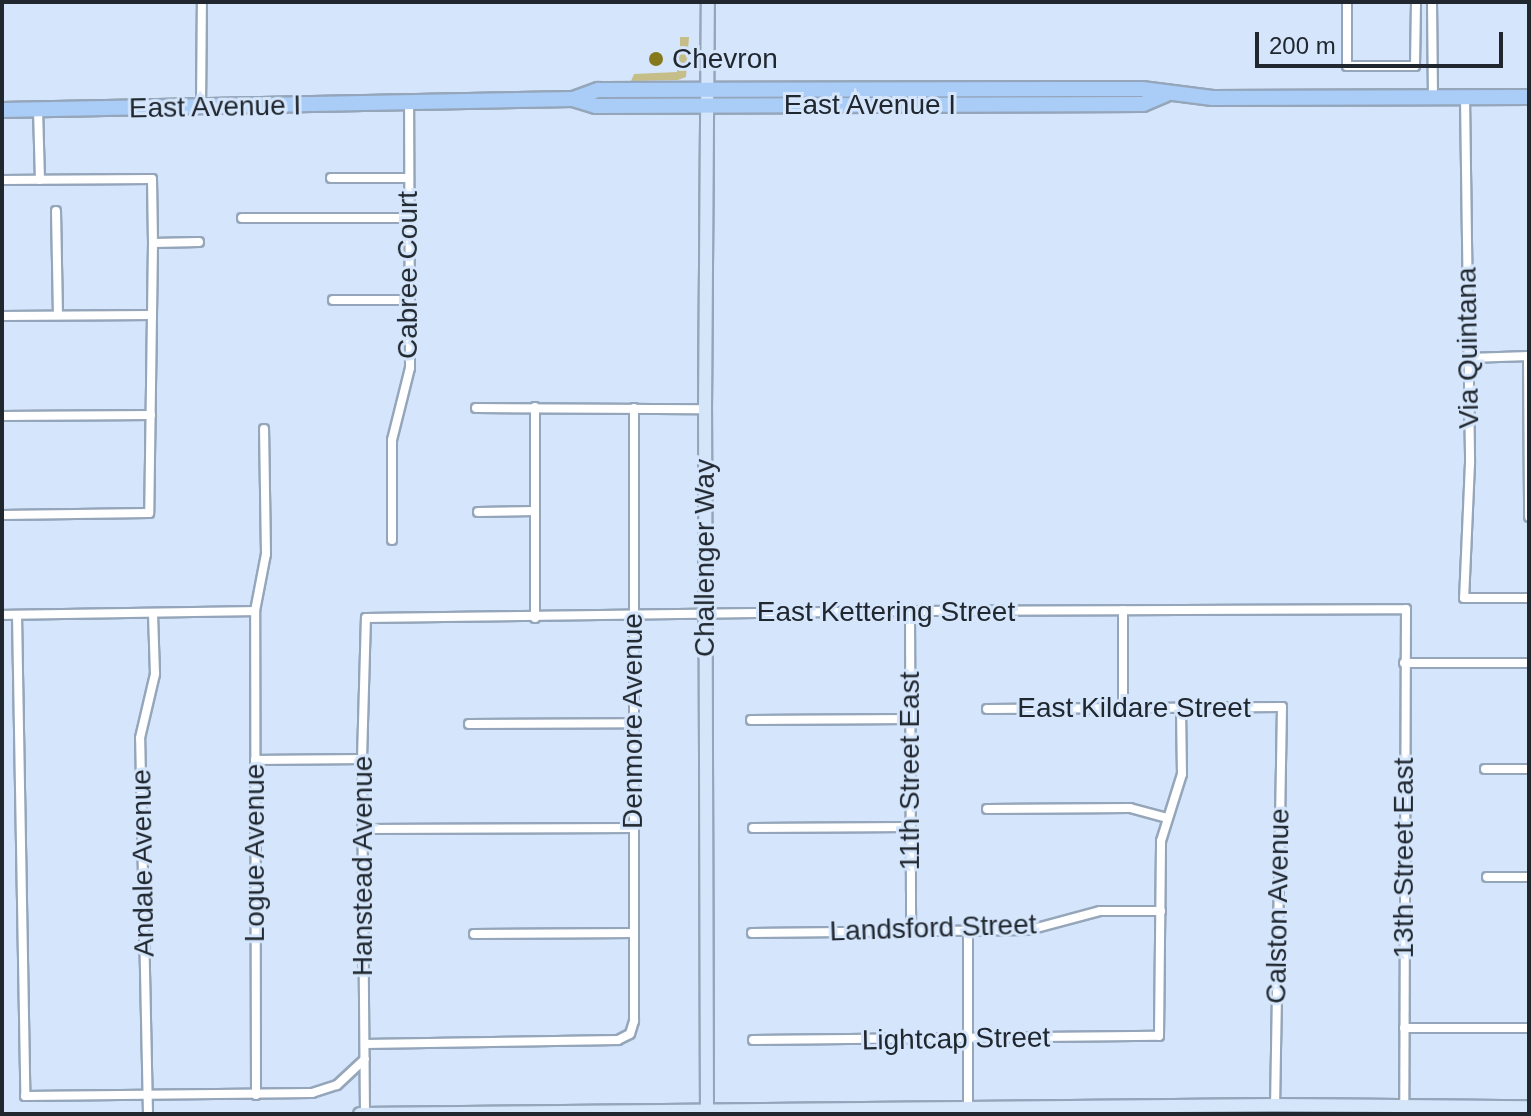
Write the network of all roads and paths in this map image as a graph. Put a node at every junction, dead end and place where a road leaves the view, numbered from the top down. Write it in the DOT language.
graph roads {
  1 [pos="202,2"];
  2 [pos="708,2"];
  3 [pos="1347,2"];
  4 [pos="1416,2"];
  5 [pos="1432,2"];
  6 [pos="1433,97"];
  7 [pos="1465,97"];
  8 [pos="1529,97"];
  9 [pos="708,98"];
  10 [pos="409,104"];
  11 [pos="201,107"];
  12 [pos="38,109"];
  13 [pos="2,110"];
  14 [pos="331,178"];
  15 [pos="407,178"];
  16 [pos="2,180"];
  17 [pos="40,180"];
  18 [pos="56,211"];
  19 [pos="242,218"];
  20 [pos="407,218"];
  21 [pos="199,242"];
  22 [pos="153,243"];
  23 [pos="333,300"];
  24 [pos="408,300"];
  25 [pos="58,315"];
  26 [pos="152,315"];
  27 [pos="2,316"];
  28 [pos="1528,356"];
  29 [pos="1469,358"];
  30 [pos="535,407"];
  31 [pos="476,408"];
  32 [pos="634,408"];
  33 [pos="705,409"];
  34 [pos="151,415"];
  35 [pos="2,416"];
  36 [pos="264,429"];
  37 [pos="535,511"];
  38 [pos="478,512"];
  39 [pos="2,515"];
  40 [pos="1529,517"];
  41 [pos="392,540"];
  42 [pos="1529,598"];
  43 [pos="1406,609"];
  44 [pos="1123,610"];
  45 [pos="255,611"];
  46 [pos="910,611"];
  47 [pos="153,613"];
  48 [pos="705,613"];
  49 [pos="2,615"];
  50 [pos="17,615"];
  51 [pos="632,615"];
  52 [pos="366,618"];
  53 [pos="535,618"];
  54 [pos="1404,663"];
  55 [pos="1529,663"];
  56 [pos="1282,707"];
  57 [pos="1123,708"];
  58 [pos="1181,708"];
  59 [pos="987,709"];
  60 [pos="910,719"];
  61 [pos="751,720"];
  62 [pos="633,723"];
  63 [pos="469,724"];
  64 [pos="362,759"];
  65 [pos="255,760"];
  66 [pos="1485,769"];
  67 [pos="1529,769"];
  68 [pos="987,809"];
  69 [pos="1167,818"];
  70 [pos="909,827"];
  71 [pos="634,828"];
  72 [pos="753,828"];
  73 [pos="364,829"];
  74 [pos="1487,877"];
  75 [pos="1529,877"];
  76 [pos="1161,911"];
  77 [pos="911,932"];
  78 [pos="968,932"];
  79 [pos="634,933"];
  80 [pos="752,933"];
  81 [pos="474,934"];
  82 [pos="1404,1028"];
  83 [pos="1529,1028"];
  84 [pos="967,1039"];
  85 [pos="753,1040"];
  86 [pos="365,1044"];
  87 [pos="365,1059"];
  88 [pos="256,1095"];
  89 [pos="148,1096"];
  90 [pos="1275,1105"];
  91 [pos="1404,1107"];
  92 [pos="1529,1107"];
  93 [pos="1211,1110"];
  94 [pos="968,1111"];
  95 [pos="707,1112"];
  96 [pos="148,1114"];
  97 [pos="362,1114"];
  1 -- 11 [label="street"];
  2 -- 9 [label="main road, Challenger Way"];
  3 -- 4 [label="street"];
  5 -- 6 [label="street"];
  6 -- 7 [label="main road, East Avenue I"];
  6 -- 9 [label="main road, East Avenue I"];
  7 -- 8 [label="main road, East Avenue I"];
  7 -- 29 [label="street, Via Quintana"];
  9 -- 10 [label="main road, East Avenue I"];
  9 -- 33 [label="main road, Challenger Way"];
  10 -- 11 [label="main road, East Avenue I"];
  10 -- 15 [label="street, Cabree Court"];
  11 -- 12 [label="main road, East Avenue I"];
  12 -- 13 [label="main road, East Avenue I"];
  12 -- 17 [label="street"];
  14 -- 15 [label="street"];
  15 -- 20 [label="street, Cabree Court"];
  16 -- 17 [label="street"];
  17 -- 22 [label="street"];
  18 -- 25 [label="street"];
  19 -- 20 [label="street"];
  20 -- 24 [label="street, Cabree Court"];
  21 -- 22 [label="street"];
  22 -- 26 [label="street"];
  23 -- 24 [label="street"];
  24 -- 41 [label="street, Cabree Court"];
  25 -- 26 [label="street"];
  25 -- 27 [label="street"];
  26 -- 34 [label="street"];
  28 -- 29 [label="street"];
  28 -- 40 [label="street"];
  29 -- 42 [label="street, Via Quintana"];
  30 -- 31 [label="street"];
  30 -- 32 [label="street"];
  30 -- 37 [label="street"];
  32 -- 33 [label="street"];
  32 -- 51 [label="street, Denmore Avenue"];
  33 -- 48 [label="main road, Challenger Way"];
  34 -- 35 [label="street"];
  34 -- 39 [label="street"];
  36 -- 45 [label="street, Logue Avenue"];
  37 -- 38 [label="street"];
  37 -- 53 [label="street"];
  43 -- 44 [label="street, East Kettering Street"];
  43 -- 54 [label="street, 13th Street East"];
  44 -- 46 [label="street, East Kettering Street"];
  44 -- 57 [label="street"];
  45 -- 47 [label="street"];
  45 -- 65 [label="street, Logue Avenue"];
  46 -- 48 [label="street, East Kettering Street"];
  46 -- 60 [label="street, 11th Street East"];
  47 -- 50 [label="street"];
  47 -- 89 [label="street, Andale Avenue"];
  48 -- 51 [label="street, East Kettering Street"];
  48 -- 95 [label="main road, Challenger Way"];
  49 -- 50 [label="street"];
  50 -- 89 [label="street"];
  51 -- 53 [label="street, East Kettering Street"];
  51 -- 62 [label="street, Denmore Avenue"];
  52 -- 53 [label="street, East Kettering Street"];
  52 -- 64 [label="street, Hanstead Avenue"];
  54 -- 55 [label="street"];
  54 -- 82 [label="street, 13th Street East"];
  56 -- 58 [label="street, East Kildare Street"];
  56 -- 90 [label="street, Calston Avenue"];
  57 -- 58 [label="street, East Kildare Street"];
  57 -- 59 [label="street, East Kildare Street"];
  58 -- 69 [label="street"];
  60 -- 61 [label="street"];
  60 -- 70 [label="street, 11th Street East"];
  62 -- 63 [label="street"];
  62 -- 71 [label="street, Denmore Avenue"];
  64 -- 65 [label="street"];
  64 -- 73 [label="street, Hanstead Avenue"];
  65 -- 88 [label="street, Logue Avenue"];
  66 -- 67 [label="street"];
  68 -- 69 [label="street"];
  69 -- 76 [label="street"];
  70 -- 72 [label="street"];
  70 -- 77 [label="street, 11th Street East"];
  71 -- 73 [label="street"];
  71 -- 79 [label="street, Denmore Avenue"];
  73 -- 86 [label="street, Hanstead Avenue"];
  74 -- 75 [label="street"];
  76 -- 78 [label="street, Landsford Street"];
  76 -- 84 [label="street, Lightcap Street"];
  77 -- 78 [label="street, Landsford Street"];
  77 -- 80 [label="street, Landsford Street"];
  78 -- 84 [label="street"];
  79 -- 81 [label="street"];
  79 -- 86 [label="street, Denmore Avenue"];
  82 -- 83 [label="street"];
  82 -- 91 [label="street, 13th Street East"];
  84 -- 85 [label="street, Lightcap Street"];
  84 -- 94 [label="street"];
  86 -- 87 [label="street, Hanstead Avenue"];
  87 -- 88 [label="street"];
  87 -- 97 [label="street, Hanstead Avenue"];
  88 -- 89 [label="street"];
  89 -- 96 [label="street, Andale Avenue"];
  90 -- 91 [label="main road"];
  90 -- 93 [label="main road"];
  91 -- 92 [label="main road"];
  93 -- 94 [label="main road"];
  94 -- 95 [label="main road"];
  95 -- 97 [label="main road"];
}
